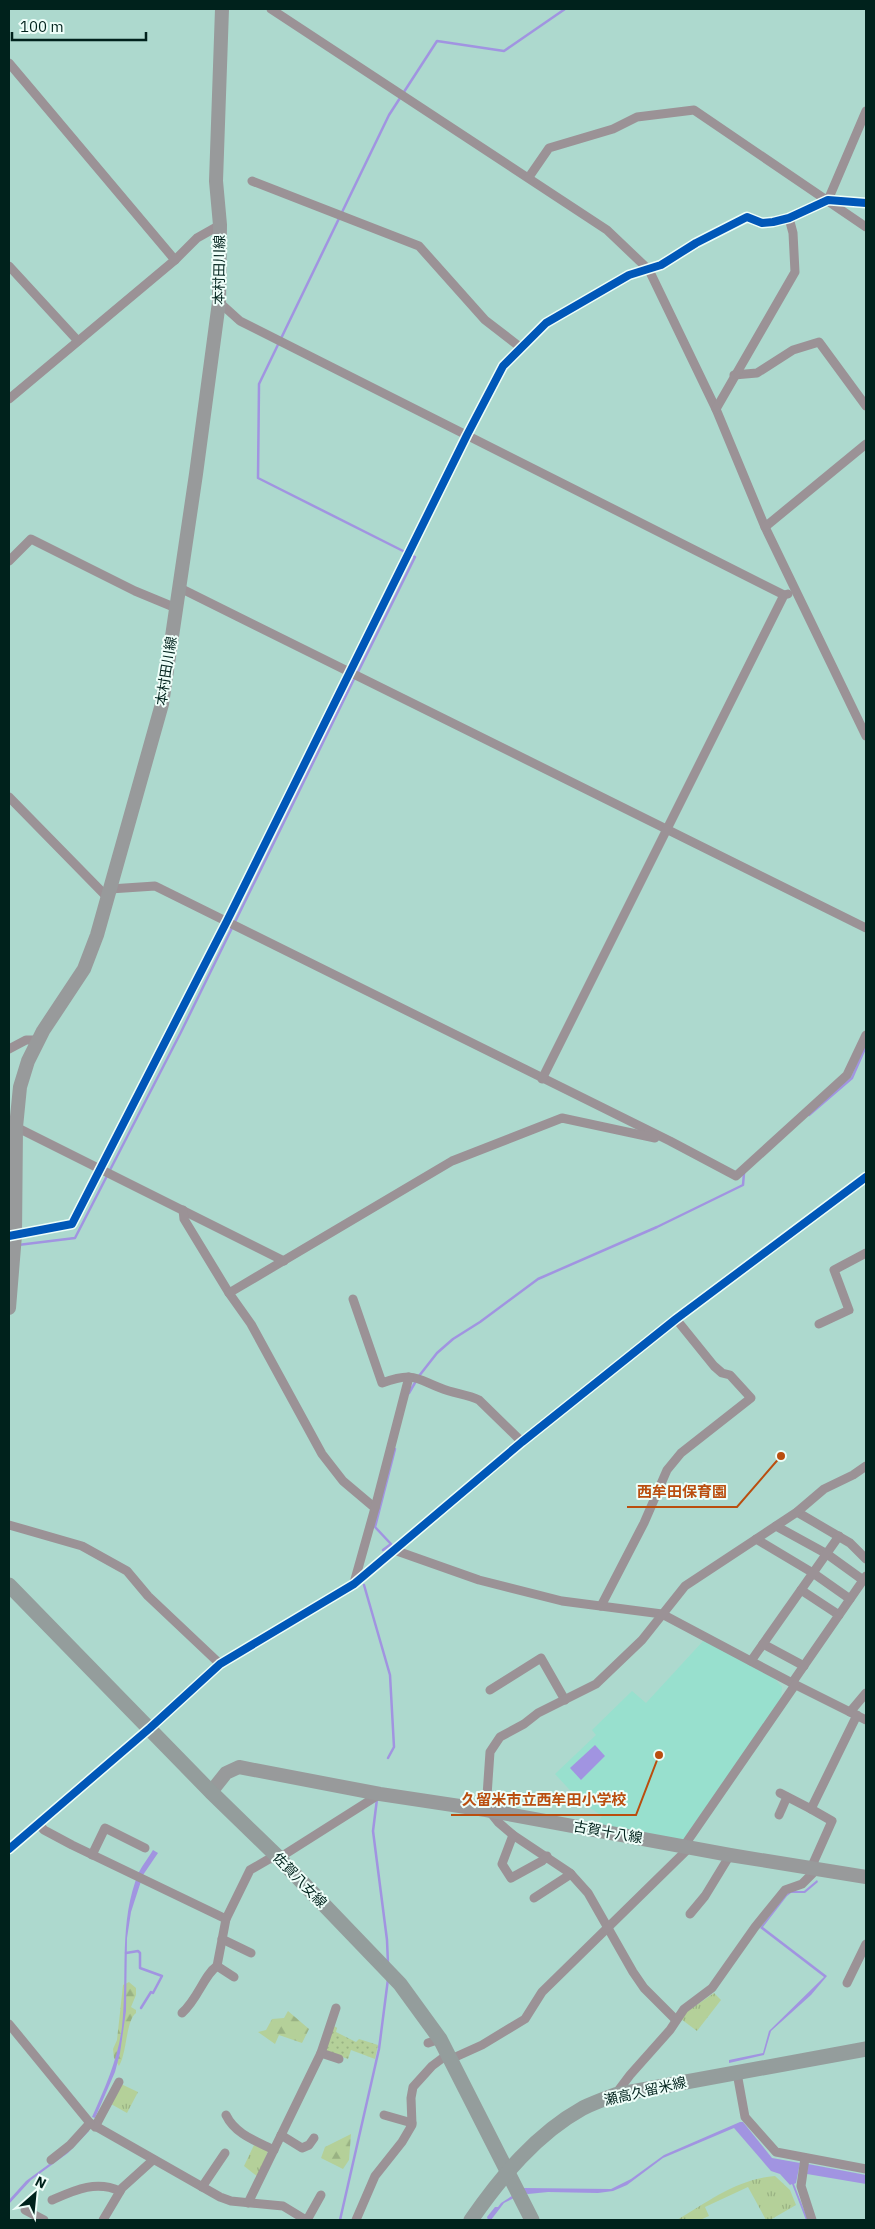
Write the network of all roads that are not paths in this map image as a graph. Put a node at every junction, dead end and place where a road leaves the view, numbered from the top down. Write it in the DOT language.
graph roads {
  1 [pos="222,9"];
  2 [pos="271,9"];
  3 [pos="9,63"];
  4 [pos="866,111"];
  5 [pos="529,177"];
  6 [pos="252,181"];
  7 [pos="828,200"];
  8 [pos="866,203"];
  9 [pos="789,218"];
  10 [pos="220,225"];
  11 [pos="866,227"];
  12 [pos="174,260"];
  13 [pos="9,266"];
  14 [pos="649,270"];
  15 [pos="220,302"];
  16 [pos="78,341"];
  17 [pos="520,347"];
  18 [pos="734,376"];
  19 [pos="9,399"];
  20 [pos="866,406"];
  21 [pos="716,409"];
  22 [pos="467,435"];
  23 [pos="866,444"];
  24 [pos="765,527"];
  25 [pos="9,561"];
  26 [pos="180,588"];
  27 [pos="795,590"];
  28 [pos="784,595"];
  29 [pos="176,608"];
  30 [pos="352,672"];
  31 [pos="866,736"];
  32 [pos="9,797"];
  33 [pos="667,830"];
  34 [pos="109,893"];
  35 [pos="227,921"];
  36 [pos="866,928"];
  37 [pos="866,1035"];
  38 [pos="38,1040"];
  39 [pos="9,1049"];
  40 [pos="542,1079"];
  41 [pos="12,1127"];
  42 [pos="670,1141"];
  43 [pos="101,1168"];
  44 [pos="12,1176"];
  45 [pos="866,1176"];
  46 [pos="184,1210"];
  47 [pos="12,1235"];
  48 [pos="866,1253"];
  49 [pos="284,1261"];
  50 [pos="229,1293"];
  51 [pos="353,1299"];
  52 [pos="9,1308"];
  53 [pos="676,1319"];
  54 [pos="819,1324"];
  55 [pos="409,1377"];
  56 [pos="522,1442"];
  57 [pos="866,1466"];
  58 [pos="375,1508"];
  59 [pos="797,1512"];
  60 [pos="9,1525"];
  61 [pos="776,1526"];
  62 [pos="839,1536"];
  63 [pos="756,1539"];
  64 [pos="394,1550"];
  65 [pos="827,1554"];
  66 [pos="866,1559"];
  67 [pos="813,1573"];
  68 [pos="865,1578"];
  69 [pos="354,1584"];
  70 [pos="9,1585"];
  71 [pos="802,1590"];
  72 [pos="850,1599"];
  73 [pos="601,1606"];
  74 [pos="662,1614"];
  75 [pos="839,1615"];
  76 [pos="763,1644"];
  77 [pos="751,1661"];
  78 [pos="220,1664"];
  79 [pos="804,1666"];
  80 [pos="793,1684"];
  81 [pos="490,1690"];
  82 [pos="866,1693"];
  83 [pos="565,1700"];
  84 [pos="854,1714"];
  85 [pos="866,1720"];
  86 [pos="150,1728"];
  87 [pos="211,1792"];
  88 [pos="380,1794"];
  89 [pos="811,1809"];
  90 [pos="488,1811"];
  91 [pos="779,1815"];
  92 [pos="39,1824"];
  93 [pos="513,1835"];
  94 [pos="687,1846"];
  95 [pos="145,1848"];
  96 [pos="9,1849"];
  97 [pos="92,1855"];
  98 [pos="547,1856"];
  99 [pos="730,1856"];
  100 [pos="279,1858"];
  101 [pos="814,1869"];
  102 [pos="571,1874"];
  103 [pos="866,1878"];
  104 [pos="534,1898"];
  105 [pos="690,1914"];
  106 [pos="226,1919"];
  107 [pos="607,1927"];
  108 [pos="222,1939"];
  109 [pos="866,1944"];
  110 [pos="251,1953"];
  111 [pos="217,1966"];
  112 [pos="234,1977"];
  113 [pos="847,1983"];
  114 [pos="336,2008"];
  115 [pos="182,2013"];
  116 [pos="676,2020"];
  117 [pos="9,2024"];
  118 [pos="866,2049"];
  119 [pos="321,2053"];
  120 [pos="449,2056"];
  121 [pos="339,2059"];
  122 [pos="737,2072"];
  123 [pos="118,2082"];
  124 [pos="615,2095"];
  125 [pos="226,2115"];
  126 [pos="384,2115"];
  127 [pos="412,2123"];
  128 [pos="92,2125"];
  129 [pos="281,2135"];
  130 [pos="314,2138"];
  131 [pos="274,2150"];
  132 [pos="225,2153"];
  133 [pos="805,2158"];
  134 [pos="51,2160"];
  135 [pos="153,2160"];
  136 [pos="866,2169"];
  137 [pos="507,2170"];
  138 [pos="202,2187"];
  139 [pos="120,2191"];
  140 [pos="320,2195"];
  141 [pos="52,2200"];
  142 [pos="248,2203"];
  143 [pos="26,2210"];
  144 [pos="44,2220"];
  145 [pos="103,2220"];
  146 [pos="307,2220"];
  147 [pos="356,2220"];
  148 [pos="471,2220"];
  149 [pos="532,2220"];
  150 [pos="812,2220"];
  1 -- 10 [label="main road, 本村田川線"];
  2 -- 5 [label="street"];
  3 -- 12 [label="street"];
  4 -- 7 [label="street"];
  5 -- 7 [label="street"];
  5 -- 14 [label="street"];
  6 -- 17 [label="street"];
  7 -- 8 [label="street"];
  7 -- 9 [label="street"];
  7 -- 11 [label="street"];
  9 -- 14 [label="street"];
  9 -- 18 [label="street"];
  10 -- 12 [label="street"];
  10 -- 15 [label="main road, 本村田川線"];
  12 -- 16 [label="street"];
  13 -- 16 [label="street"];
  14 -- 17 [label="street"];
  14 -- 21 [label="street"];
  15 -- 22 [label="street"];
  15 -- 26 [label="main road, 本村田川線"];
  16 -- 19 [label="street"];
  17 -- 22 [label="street"];
  18 -- 20 [label="street"];
  18 -- 21 [label="street"];
  21 -- 24 [label="street"];
  22 -- 28 [label="street"];
  22 -- 30 [label="street"];
  23 -- 24 [label="street"];
  24 -- 27 [label="street"];
  25 -- 29 [label="street"];
  26 -- 29 [label="main road, 本村田川線"];
  26 -- 30 [label="street"];
  27 -- 28 [label="street"];
  27 -- 31 [label="street"];
  28 -- 33 [label="street"];
  29 -- 34 [label="main road, 本村田川線"];
  30 -- 33 [label="street"];
  30 -- 35 [label="street"];
  32 -- 34 [label="street"];
  33 -- 36 [label="street"];
  33 -- 40 [label="street"];
  34 -- 35 [label="street"];
  34 -- 38 [label="main road, 本村田川線"];
  35 -- 40 [label="street"];
  35 -- 43 [label="street"];
  37 -- 42 [label="street"];
  38 -- 39 [label="street"];
  38 -- 41 [label="main road, 本村田川線"];
  40 -- 42 [label="street"];
  41 -- 43 [label="street"];
  41 -- 44 [label="main road, 本村田川線"];
  42 -- 49 [label="street"];
  43 -- 46 [label="street"];
  43 -- 47 [label="street"];
  44 -- 47 [label="main road, 本村田川線"];
  45 -- 53 [label="street"];
  46 -- 49 [label="street"];
  46 -- 50 [label="street"];
  47 -- 52 [label="main road, 本村田川線"];
  48 -- 54 [label="street"];
  49 -- 50 [label="street"];
  50 -- 58 [label="street"];
  51 -- 55 [label="street"];
  53 -- 56 [label="street"];
  53 -- 73 [label="street"];
  55 -- 56 [label="street"];
  55 -- 58 [label="street"];
  56 -- 64 [label="street"];
  57 -- 59 [label="street"];
  58 -- 69 [label="street"];
  59 -- 61 [label="street"];
  59 -- 62 [label="street"];
  60 -- 78 [label="street"];
  61 -- 63 [label="street"];
  61 -- 65 [label="street"];
  62 -- 65 [label="street"];
  62 -- 66 [label="street"];
  63 -- 67 [label="street"];
  63 -- 74 [label="street"];
  64 -- 69 [label="street"];
  64 -- 73 [label="street"];
  65 -- 67 [label="street"];
  65 -- 68 [label="street"];
  67 -- 71 [label="street"];
  67 -- 72 [label="street"];
  68 -- 72 [label="street"];
  69 -- 78 [label="street"];
  70 -- 86 [label="main road, 佐賀八女線"];
  71 -- 75 [label="street"];
  71 -- 76 [label="street"];
  72 -- 75 [label="street"];
  73 -- 74 [label="street"];
  74 -- 77 [label="street"];
  74 -- 83 [label="street"];
  75 -- 79 [label="street"];
  76 -- 77 [label="street"];
  76 -- 79 [label="street"];
  77 -- 80 [label="street"];
  78 -- 86 [label="street"];
  79 -- 80 [label="street"];
  80 -- 84 [label="street"];
  80 -- 94 [label="street"];
  81 -- 83 [label="street"];
  82 -- 84 [label="street"];
  83 -- 90 [label="street"];
  84 -- 85 [label="street"];
  84 -- 89 [label="street"];
  86 -- 87 [label="main road, 佐賀八女線"];
  86 -- 92 [label="street"];
  87 -- 88 [label="main road, 古賀十八線"];
  87 -- 100 [label="main road, 佐賀八女線"];
  88 -- 90 [label="main road, 古賀十八線"];
  88 -- 100 [label="street"];
  89 -- 91 [label="street"];
  89 -- 101 [label="street"];
  90 -- 93 [label="street"];
  90 -- 94 [label="main road, 古賀十八線"];
  92 -- 96 [label="street"];
  92 -- 97 [label="street"];
  93 -- 98 [label="street"];
  93 -- 98 [label="street"];
  94 -- 99 [label="main road, 古賀十八線"];
  94 -- 107 [label="street"];
  95 -- 97 [label="street"];
  97 -- 106 [label="street"];
  98 -- 102 [label="street"];
  99 -- 101 [label="main road, 古賀十八線"];
  99 -- 105 [label="street"];
  100 -- 106 [label="street"];
  100 -- 120 [label="main road, 佐賀八女線"];
  101 -- 103 [label="main road, 古賀十八線"];
  101 -- 116 [label="street"];
  102 -- 104 [label="street"];
  102 -- 107 [label="street"];
  106 -- 108 [label="street"];
  107 -- 116 [label="street"];
  107 -- 120 [label="street"];
  108 -- 110 [label="street"];
  108 -- 111 [label="street"];
  109 -- 113 [label="street"];
  111 -- 112 [label="street"];
  111 -- 115 [label="street"];
  114 -- 119 [label="street"];
  116 -- 124 [label="street"];
  117 -- 128 [label="street"];
  118 -- 122 [label="main road, 瀬高久留米線"];
  119 -- 121 [label="street"];
  119 -- 129 [label="street"];
  120 -- 127 [label="street"];
  120 -- 137 [label="main road, 佐賀八女線"];
  122 -- 124 [label="main road, 瀬高久留米線"];
  122 -- 133 [label="street"];
  123 -- 128 [label="street"];
  124 -- 137 [label="main road, 瀬高久留米線"];
  125 -- 131 [label="street"];
  126 -- 127 [label="street"];
  127 -- 147 [label="street"];
  128 -- 134 [label="street"];
  128 -- 135 [label="street"];
  129 -- 130 [label="street"];
  129 -- 131 [label="street"];
  131 -- 142 [label="street"];
  132 -- 138 [label="street"];
  133 -- 136 [label="street"];
  133 -- 150 [label="street"];
  135 -- 138 [label="street"];
  135 -- 139 [label="street"];
  137 -- 148 [label="main road, 瀬高久留米線"];
  137 -- 149 [label="main road, 佐賀八女線"];
  138 -- 142 [label="street"];
  139 -- 141 [label="street"];
  139 -- 145 [label="street"];
  140 -- 146 [label="street"];
  142 -- 146 [label="street"];
  143 -- 144 [label="street"];
}
